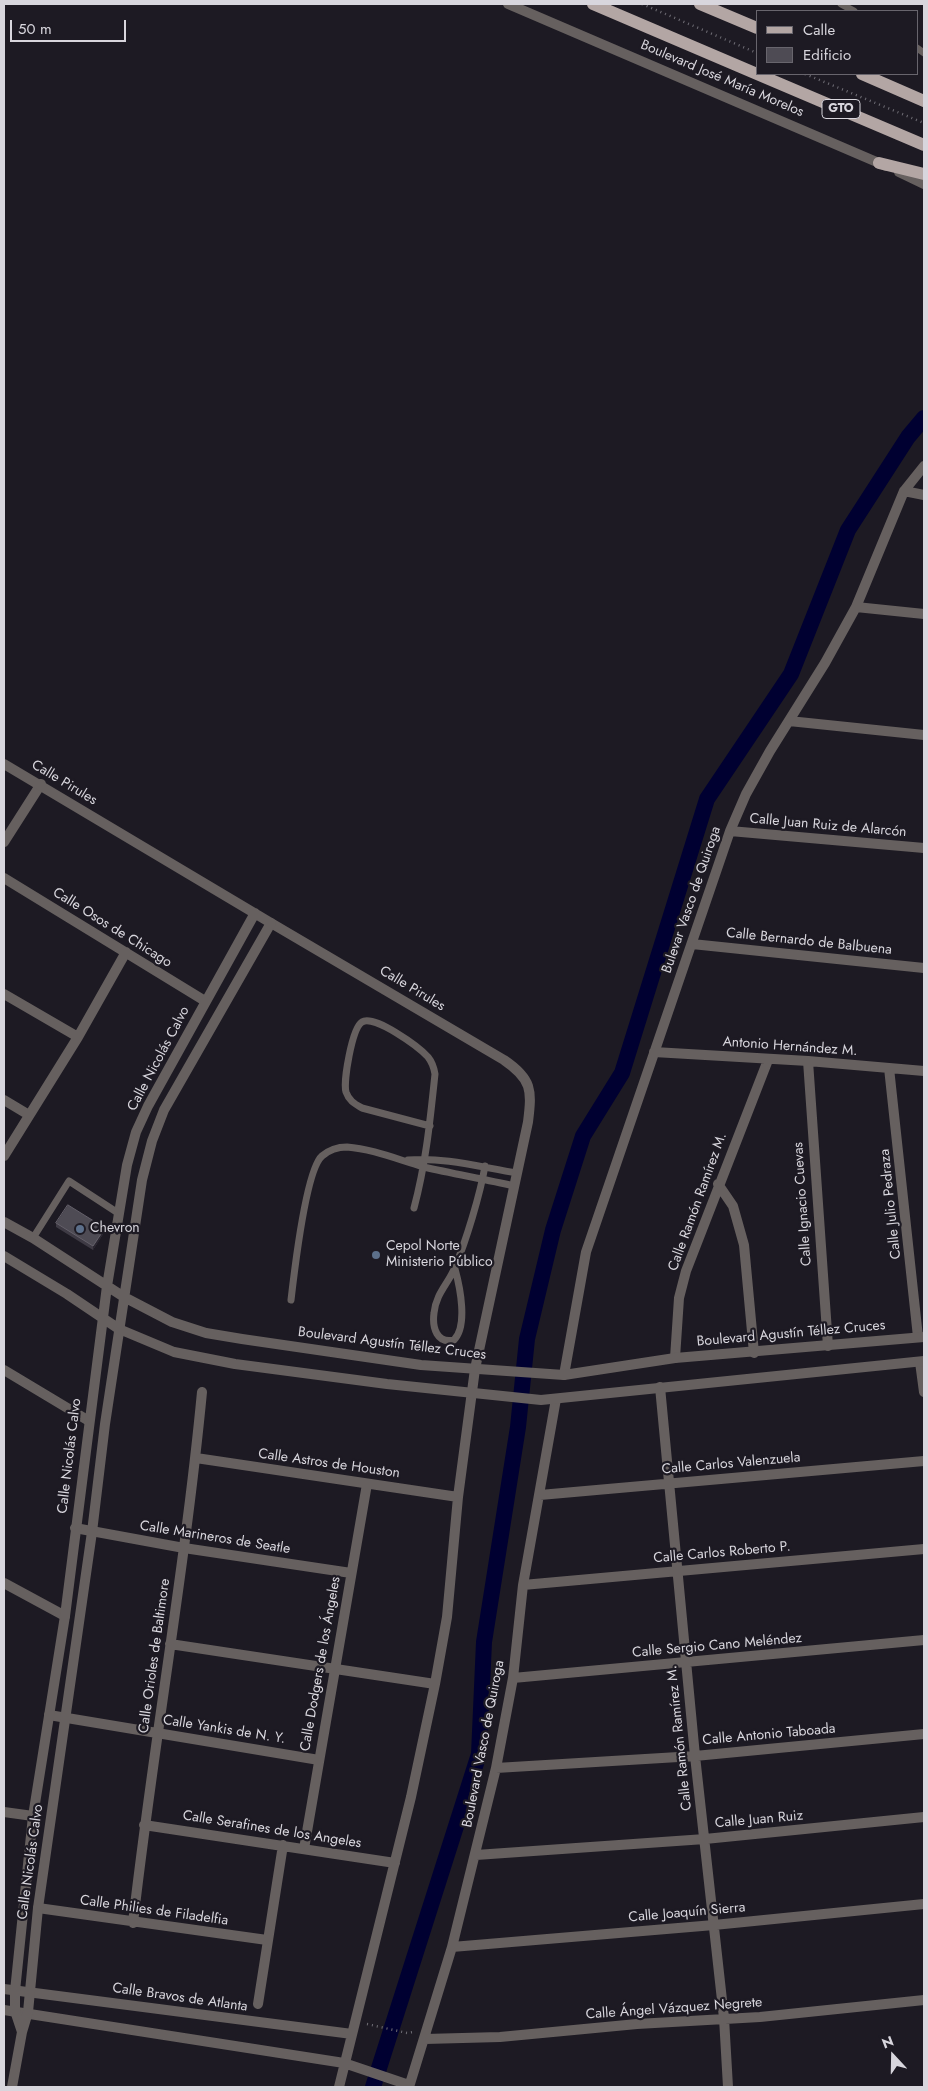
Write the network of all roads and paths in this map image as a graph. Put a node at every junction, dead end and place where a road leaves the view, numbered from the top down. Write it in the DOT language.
graph roads {
  1 [pos="508,4"];
  2 [pos="593,4"];
  3 [pos="642,4"];
  4 [pos="700,4"];
  5 [pos="841,4"];
  6 [pos="852,10"];
  7 [pos="756,28"];
  8 [pos="756,53"];
  9 [pos="756,74"];
  10 [pos="759,75"];
  11 [pos="808,75"];
  12 [pos="864,75"];
  13 [pos="924,101"];
  14 [pos="924,123"];
  15 [pos="924,145"];
  16 [pos="879,162"];
  17 [pos="924,174"];
  18 [pos="924,184"];
  19 [pos="924,466"];
  20 [pos="904,491"];
  21 [pos="924,495"];
  22 [pos="856,607"];
  23 [pos="924,614"];
  24 [pos="789,721"];
  25 [pos="924,735"];
  26 [pos="4,764"];
  27 [pos="41,784"];
  28 [pos="730,831"];
  29 [pos="4,842"];
  30 [pos="924,848"];
  31 [pos="4,878"];
  32 [pos="256,913"];
  33 [pos="271,923"];
  34 [pos="692,944"];
  35 [pos="126,952"];
  36 [pos="924,968"];
  37 [pos="4,994"];
  38 [pos="205,1001"];
  39 [pos="78,1037"];
  40 [pos="654,1052"];
  41 [pos="768,1060"];
  42 [pos="808,1061"];
  43 [pos="889,1068"];
  44 [pos="924,1071"];
  45 [pos="4,1100"];
  46 [pos="28,1115"];
  47 [pos="430,1126"];
  48 [pos="4,1156"];
  49 [pos="426,1159"];
  50 [pos="403,1161"];
  51 [pos="485,1166"];
  52 [pos="425,1167"];
  53 [pos="516,1173"];
  54 [pos="483,1179"];
  55 [pos="718,1184"];
  56 [pos="514,1186"];
  57 [pos="414,1208"];
  58 [pos="118,1213"];
  59 [pos="4,1222"];
  60 [pos="33,1238"];
  61 [pos="4,1256"];
  62 [pos="455,1269"];
  63 [pos="107,1286"];
  64 [pos="124,1297"];
  65 [pos="291,1300"];
  66 [pos="102,1318"];
  67 [pos="119,1329"];
  68 [pos="921,1337"];
  69 [pos="828,1346"];
  70 [pos="754,1352"];
  71 [pos="675,1358"];
  72 [pos="922,1361"];
  73 [pos="475,1369"];
  74 [pos="4,1370"];
  75 [pos="564,1375"];
  76 [pos="660,1387"];
  77 [pos="202,1392"];
  78 [pos="924,1392"];
  79 [pos="471,1394"];
  80 [pos="556,1399"];
  81 [pos="88,1421"];
  82 [pos="196,1458"];
  83 [pos="924,1461"];
  84 [pos="668,1483"];
  85 [pos="367,1484"];
  86 [pos="540,1494"];
  87 [pos="458,1497"];
  88 [pos="75,1528"];
  89 [pos="92,1532"];
  90 [pos="184,1548"];
  91 [pos="924,1549"];
  92 [pos="679,1570"];
  93 [pos="351,1573"];
  94 [pos="4,1583"];
  95 [pos="523,1585"];
  96 [pos="64,1616"];
  97 [pos="924,1640"];
  98 [pos="170,1644"];
  99 [pos="686,1663"];
  100 [pos="334,1668"];
  101 [pos="513,1678"];
  102 [pos="435,1684"];
  103 [pos="49,1715"];
  104 [pos="65,1718"];
  105 [pos="158,1733"];
  106 [pos="924,1734"];
  107 [pos="695,1756"];
  108 [pos="319,1760"];
  109 [pos="496,1768"];
  110 [pos="4,1812"];
  111 [pos="33,1816"];
  112 [pos="924,1817"];
  113 [pos="144,1825"];
  114 [pos="704,1839"];
  115 [pos="283,1845"];
  116 [pos="304,1849"];
  117 [pos="476,1855"];
  118 [pos="395,1863"];
  119 [pos="924,1904"];
  120 [pos="38,1908"];
  121 [pos="133,1923"];
  122 [pos="714,1926"];
  123 [pos="267,1940"];
  124 [pos="452,1946"];
  125 [pos="4,1989"];
  126 [pos="15,1990"];
  127 [pos="30,1992"];
  128 [pos="924,2000"];
  129 [pos="258,2004"];
  130 [pos="9,2010"];
  131 [pos="28,2012"];
  132 [pos="724,2018"];
  133 [pos="372,2025"];
  134 [pos="22,2032"];
  135 [pos="407,2032"];
  136 [pos="352,2034"];
  137 [pos="425,2038"];
  138 [pos="344,2063"];
  139 [pos="409,2086"];
  140 [pos="12,2087"];
  141 [pos="339,2087"];
  142 [pos="728,2087"];
  1 -- 16 [label="street, Boulevard José María Morelos"];
  2 -- 9 [label="main road, Boulevard José María Morelos / GTO"];
  3 -- 8 [label="path"];
  4 -- 7 [label="main road"];
  5 -- 6 [label="lane"];
  10 -- 15 [label="main road, Boulevard José María Morelos / GTO"];
  11 -- 14 [label="path"];
  12 -- 13 [label="main road"];
  16 -- 17 [label="main road"];
  16 -- 18 [label="street, Boulevard José María Morelos"];
  19 -- 20 [label="street, Bulevar Vasco de Quiroga"];
  20 -- 21 [label="street"];
  20 -- 22 [label="street, Bulevar Vasco de Quiroga"];
  22 -- 23 [label="street"];
  22 -- 24 [label="street, Bulevar Vasco de Quiroga"];
  24 -- 25 [label="street"];
  24 -- 28 [label="street, Bulevar Vasco de Quiroga"];
  26 -- 27 [label="street, Calle Pirules"];
  27 -- 29 [label="street"];
  27 -- 32 [label="street, Calle Pirules"];
  28 -- 30 [label="street, Calle Juan Ruiz de Alarcón"];
  28 -- 34 [label="street, Bulevar Vasco de Quiroga"];
  31 -- 35 [label="street, Calle Osos de Chicago"];
  32 -- 33 [label="street, Calle Pirules"];
  32 -- 38 [label="street, Calle Nicolás Calvo"];
  33 -- 53 [label="street, Calle Pirules"];
  33 -- 64 [label="street, Calle Nicolás Calvo"];
  34 -- 36 [label="street, Calle Bernardo de Balbuena"];
  34 -- 40 [label="street, Bulevar Vasco de Quiroga"];
  35 -- 38 [label="street, Calle Osos de Chicago"];
  35 -- 39 [label="street"];
  37 -- 39 [label="street"];
  38 -- 58 [label="street, Calle Nicolás Calvo"];
  39 -- 46 [label="street"];
  40 -- 41 [label="street, Antonio Hernández M."];
  40 -- 75 [label="street, Bulevar Vasco de Quiroga"];
  41 -- 42 [label="street, Antonio Hernández M."];
  41 -- 55 [label="street, Calle Ramón Ramírez M."];
  42 -- 43 [label="street, Antonio Hernández M."];
  42 -- 69 [label="street, Calle Ignacio Cuevas"];
  43 -- 44 [label="street, Antonio Hernández M."];
  43 -- 68 [label="street, Calle Julio Pedraza"];
  45 -- 46 [label="street"];
  46 -- 48 [label="street"];
  47 -- 47 [label="lane"];
  47 -- 49 [label="lane"];
  49 -- 50 [label="lane"];
  49 -- 51 [label="lane"];
  49 -- 52 [label="lane"];
  50 -- 52 [label="lane"];
  50 -- 65 [label="lane"];
  51 -- 53 [label="lane"];
  51 -- 54 [label="lane"];
  52 -- 54 [label="lane"];
  52 -- 57 [label="lane"];
  53 -- 56 [label="street, Calle Pirules"];
  54 -- 56 [label="lane"];
  54 -- 62 [label="lane"];
  55 -- 70 [label="street"];
  55 -- 71 [label="street, Calle Ramón Ramírez M."];
  56 -- 73 [label="street, Calle Pirules"];
  58 -- 60 [label="lane"];
  58 -- 63 [label="street, Calle Nicolás Calvo"];
  59 -- 60 [label="street, Boulevard Agustín Téllez Cruces"];
  60 -- 63 [label="street, Boulevard Agustín Téllez Cruces"];
  61 -- 66 [label="street"];
  62 -- 62 [label="lane"];
  63 -- 64 [label="street, Boulevard Agustín Téllez Cruces"];
  63 -- 66 [label="street, Calle Nicolás Calvo"];
  64 -- 67 [label="street, Calle Nicolás Calvo"];
  64 -- 73 [label="street, Boulevard Agustín Téllez Cruces"];
  66 -- 67 [label="street"];
  66 -- 81 [label="street, Calle Nicolás Calvo"];
  67 -- 79 [label="street"];
  67 -- 89 [label="street, Calle Nicolás Calvo"];
  68 -- 69 [label="street, Boulevard Agustín Téllez Cruces"];
  69 -- 70 [label="street, Boulevard Agustín Téllez Cruces"];
  70 -- 71 [label="street, Boulevard Agustín Téllez Cruces"];
  71 -- 75 [label="street, Boulevard Agustín Téllez Cruces"];
  72 -- 76 [label="street"];
  72 -- 78 [label="street"];
  73 -- 75 [label="street, Boulevard Agustín Téllez Cruces"];
  73 -- 79 [label="street, Calle Pirules"];
  74 -- 81 [label="street"];
  76 -- 80 [label="street"];
  76 -- 84 [label="street, Calle Ramón Ramírez M."];
  77 -- 82 [label="street, Calle Orioles de Baltimore"];
  79 -- 80 [label="street"];
  79 -- 87 [label="street, Calle Pirules"];
  80 -- 86 [label="street, Boulevard Vasco de Quiroga"];
  81 -- 88 [label="street, Calle Nicolás Calvo"];
  82 -- 85 [label="street, Calle Astros de Houston"];
  82 -- 90 [label="street, Calle Orioles de Baltimore"];
  83 -- 84 [label="street, Calle Carlos Valenzuela"];
  84 -- 86 [label="street, Calle Carlos Valenzuela"];
  84 -- 92 [label="street, Calle Ramón Ramírez M."];
  85 -- 87 [label="street, Calle Astros de Houston"];
  85 -- 93 [label="street, Calle Dodgers de los Ángeles"];
  86 -- 95 [label="street, Boulevard Vasco de Quiroga"];
  87 -- 102 [label="street, Calle Pirules"];
  88 -- 89 [label="street, Calle Marineros de Seatle"];
  88 -- 96 [label="street, Calle Nicolás Calvo"];
  89 -- 90 [label="street, Calle Marineros de Seatle"];
  89 -- 104 [label="street, Calle Nicolás Calvo"];
  90 -- 93 [label="street, Calle Marineros de Seatle"];
  90 -- 98 [label="street, Calle Orioles de Baltimore"];
  91 -- 92 [label="street, Calle Carlos Roberto P."];
  92 -- 95 [label="street, Calle Carlos Roberto P."];
  92 -- 99 [label="street, Calle Ramón Ramírez M."];
  93 -- 100 [label="street, Calle Dodgers de los Ángeles"];
  94 -- 96 [label="street"];
  95 -- 101 [label="street, Boulevard Vasco de Quiroga"];
  96 -- 103 [label="street, Calle Nicolás Calvo"];
  97 -- 99 [label="street, Calle Sergio Cano Meléndez"];
  98 -- 100 [label="street"];
  98 -- 105 [label="street, Calle Orioles de Baltimore"];
  99 -- 101 [label="street, Calle Sergio Cano Meléndez"];
  99 -- 107 [label="street, Calle Ramón Ramírez M."];
  100 -- 102 [label="street"];
  100 -- 108 [label="street, Calle Dodgers de los Ángeles"];
  101 -- 109 [label="street, Boulevard Vasco de Quiroga"];
  102 -- 118 [label="street, Calle Pirules"];
  103 -- 104 [label="street, Calle Yankis de N. Y."];
  103 -- 111 [label="street, Calle Nicolás Calvo"];
  104 -- 105 [label="street, Calle Yankis de N. Y."];
  104 -- 120 [label="street, Calle Nicolás Calvo"];
  105 -- 108 [label="street, Calle Yankis de N. Y."];
  105 -- 113 [label="street, Calle Orioles de Baltimore"];
  106 -- 107 [label="street, Calle Antonio Taboada"];
  107 -- 109 [label="street, Calle Antonio Taboada"];
  107 -- 114 [label="street, Calle Ramón Ramírez M."];
  108 -- 116 [label="street, Calle Dodgers de los Ángeles"];
  109 -- 117 [label="street, Boulevard Vasco de Quiroga"];
  110 -- 111 [label="street"];
  111 -- 126 [label="street, Calle Nicolás Calvo"];
  112 -- 114 [label="street, Calle Juan Ruiz"];
  113 -- 115 [label="street, Calle Serafines de los Angeles"];
  113 -- 121 [label="street, Calle Orioles de Baltimore"];
  114 -- 117 [label="street, Calle Juan Ruiz"];
  114 -- 122 [label="street, Calle Ramón Ramírez M."];
  115 -- 116 [label="street, Calle Serafines de los Angeles"];
  115 -- 123 [label="street"];
  116 -- 118 [label="street, Calle Serafines de los Angeles"];
  117 -- 124 [label="street, Boulevard Vasco de Quiroga"];
  118 -- 136 [label="street, Calle Pirules"];
  119 -- 122 [label="street, Calle Joaquín Sierra"];
  120 -- 121 [label="street, Calle Philies de Filadelfia"];
  120 -- 127 [label="street, Calle Nicolás Calvo"];
  121 -- 123 [label="street, Calle Philies de Filadelfia"];
  122 -- 124 [label="street, Calle Joaquín Sierra"];
  122 -- 132 [label="street, Calle Ramón Ramírez M."];
  123 -- 129 [label="street"];
  124 -- 137 [label="street, Boulevard Vasco de Quiroga"];
  125 -- 126 [label="street, Calle Bravos de Atlanta"];
  126 -- 127 [label="street, Calle Bravos de Atlanta"];
  126 -- 130 [label="street, Calle Nicolás Calvo"];
  127 -- 131 [label="street, Calle Nicolás Calvo"];
  127 -- 136 [label="street, Calle Bravos de Atlanta"];
  128 -- 132 [label="street, Calle Ángel Vázquez Negrete"];
  130 -- 131 [label="street"];
  130 -- 134 [label="street, Calle Nicolás Calvo"];
  131 -- 134 [label="street, Calle Nicolás Calvo"];
  131 -- 138 [label="street"];
  132 -- 137 [label="street, Calle Ángel Vázquez Negrete"];
  132 -- 142 [label="street, Calle Ramón Ramírez M."];
  133 -- 135 [label="path"];
  134 -- 140 [label="street, Calle Nicolás Calvo"];
  136 -- 138 [label="street, Calle Pirules"];
  137 -- 139 [label="street, Boulevard Vasco de Quiroga"];
  138 -- 139 [label="street"];
  138 -- 141 [label="street, Calle Pirules"];
}
